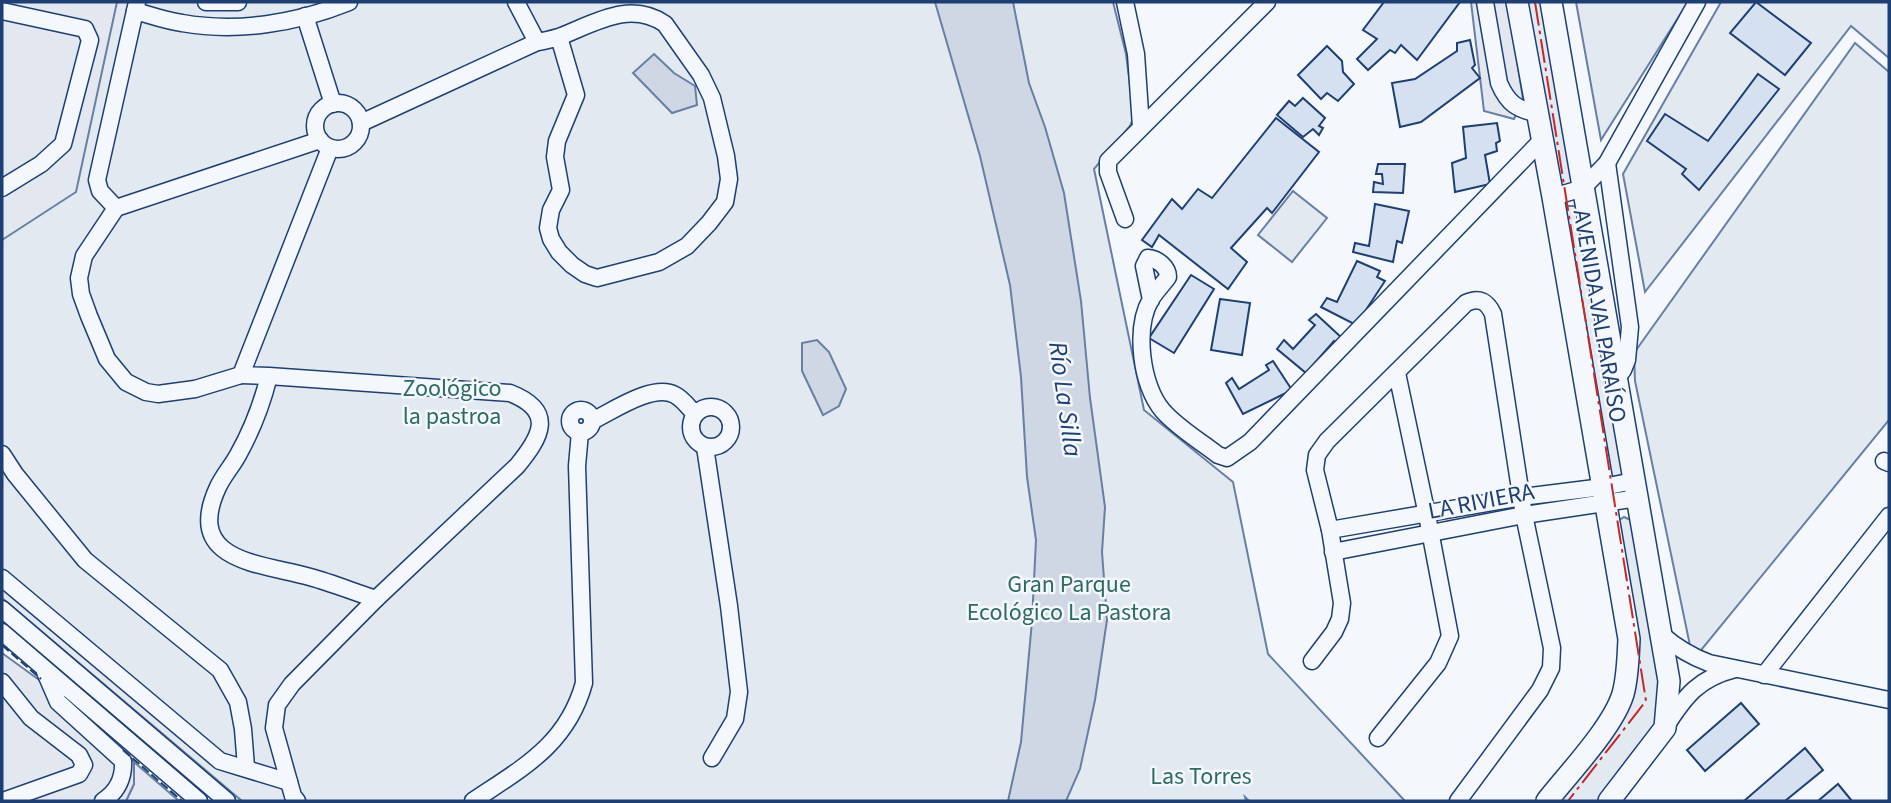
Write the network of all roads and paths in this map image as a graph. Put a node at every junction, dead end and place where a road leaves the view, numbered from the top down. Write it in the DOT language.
graph roads {
  1 [pos="205,2"];
  2 [pos="238,2"];
  3 [pos="349,2"];
  4 [pos="516,2"];
  5 [pos="1125,2"];
  6 [pos="1267,2"];
  7 [pos="1485,2"];
  8 [pos="1517,2"];
  9 [pos="1551,2"];
  10 [pos="1697,2"];
  11 [pos="136,6"];
  12 [pos="2,11"];
  13 [pos="305,16"];
  14 [pos="559,37"];
  15 [pos="537,42"];
  16 [pos="333,104"];
  17 [pos="1538,114"];
  18 [pos="361,123"];
  19 [pos="1141,127"];
  20 [pos="1542,140"];
  21 [pos="325,144"];
  22 [pos="1607,163"];
  23 [pos="2,188"];
  24 [pos="1583,188"];
  25 [pos="1553,197"];
  26 [pos="116,208"];
  27 [pos="1125,219"];
  28 [pos="1151,300"];
  29 [pos="1396,373"];
  30 [pos="241,375"];
  31 [pos="269,376"];
  32 [pos="1616,379"];
  33 [pos="695,414"];
  34 [pos="705,447"];
  35 [pos="2,454"];
  36 [pos="1636,489"];
  37 [pos="1604,496"];
  38 [pos="1522,497"];
  39 [pos="1427,515"];
  40 [pos="1524,515"];
  41 [pos="1889,516"];
  42 [pos="1329,530"];
  43 [pos="1429,534"];
  44 [pos="1333,552"];
  45 [pos="2,578"];
  46 [pos="376,599"];
  47 [pos="2,609"];
  48 [pos="2,632"];
  49 [pos="1662,635"];
  50 [pos="1312,661"];
  51 [pos="1737,669"];
  52 [pos="44,670"];
  53 [pos="1764,675"];
  54 [pos="2,682"];
  55 [pos="1889,700"];
  56 [pos="1665,728"];
  57 [pos="1378,738"];
  58 [pos="712,758"];
  59 [pos="246,768"];
  60 [pos="289,782"];
  61 [pos="2,801"];
  62 [pos="103,801"];
  63 [pos="199,801"];
  64 [pos="227,801"];
  65 [pos="297,801"];
  66 [pos="473,801"];
  67 [pos="1458,801"];
  68 [pos="1547,801"];
  69 [pos="1609,801"];
  1 -- 2 [label="street"];
  3 -- 13 [label="street"];
  4 -- 15 [label="street"];
  5 -- 19 [label="street"];
  6 -- 19 [label="street"];
  7 -- 17 [label="street"];
  8 -- 17 [label="main road, AVENIDA VALPARAÍSO"];
  9 -- 24 [label="main road, AVENIDA VALPARAÍSO"];
  10 -- 22 [label="street"];
  11 -- 13 [label="street"];
  11 -- 26 [label="street"];
  12 -- 23 [label="street"];
  13 -- 16 [label="street"];
  14 -- 14 [label="street"];
  14 -- 15 [label="street"];
  15 -- 18 [label="street"];
  16 -- 18 [label="street"];
  16 -- 21 [label="street"];
  17 -- 20 [label="main road, AVENIDA VALPARAÍSO"];
  18 -- 21 [label="street"];
  19 -- 27 [label="street"];
  20 -- 25 [label="main road, AVENIDA VALPARAÍSO"];
  20 -- 28 [label="street"];
  21 -- 26 [label="street"];
  21 -- 30 [label="street"];
  22 -- 24 [label="street"];
  22 -- 32 [label="street"];
  24 -- 25 [label="street"];
  24 -- 32 [label="main road, AVENIDA VALPARAÍSO"];
  25 -- 37 [label="main road, AVENIDA VALPARAÍSO"];
  26 -- 30 [label="street"];
  29 -- 38 [label="street"];
  29 -- 39 [label="street"];
  29 -- 42 [label="street"];
  30 -- 31 [label="street"];
  31 -- 46 [label="street"];
  31 -- 46 [label="street"];
  32 -- 36 [label="main road, AVENIDA VALPARAÍSO"];
  33 -- 34 [label="street"];
  33 -- 34 [label="street"];
  33 -- 66 [label="street"];
  34 -- 58 [label="street"];
  35 -- 59 [label="street"];
  36 -- 37 [label="street, LA RIVIERA"];
  36 -- 49 [label="main road, AVENIDA VALPARAÍSO"];
  37 -- 38 [label="street, LA RIVIERA"];
  37 -- 40 [label="street, LA RIVIERA"];
  37 -- 68 [label="main road, AVENIDA VALPARAÍSO"];
  38 -- 39 [label="street, LA RIVIERA"];
  38 -- 40 [label="street"];
  39 -- 42 [label="street, LA RIVIERA"];
  39 -- 43 [label="street"];
  40 -- 43 [label="street, LA RIVIERA"];
  40 -- 67 [label="street"];
  41 -- 53 [label="street"];
  42 -- 44 [label="street"];
  43 -- 44 [label="street, LA RIVIERA"];
  43 -- 57 [label="street"];
  44 -- 50 [label="street"];
  45 -- 59 [label="street"];
  46 -- 60 [label="street"];
  47 -- 64 [label="street"];
  48 -- 52 [label="street"];
  49 -- 51 [label="street"];
  49 -- 56 [label="main road, AVENIDA VALPARAÍSO"];
  51 -- 53 [label="street"];
  51 -- 56 [label="street"];
  52 -- 62 [label="street"];
  52 -- 63 [label="street"];
  53 -- 55 [label="street"];
  54 -- 61 [label="street"];
  56 -- 69 [label="main road"];
  59 -- 60 [label="street"];
  60 -- 65 [label="street"];
}
